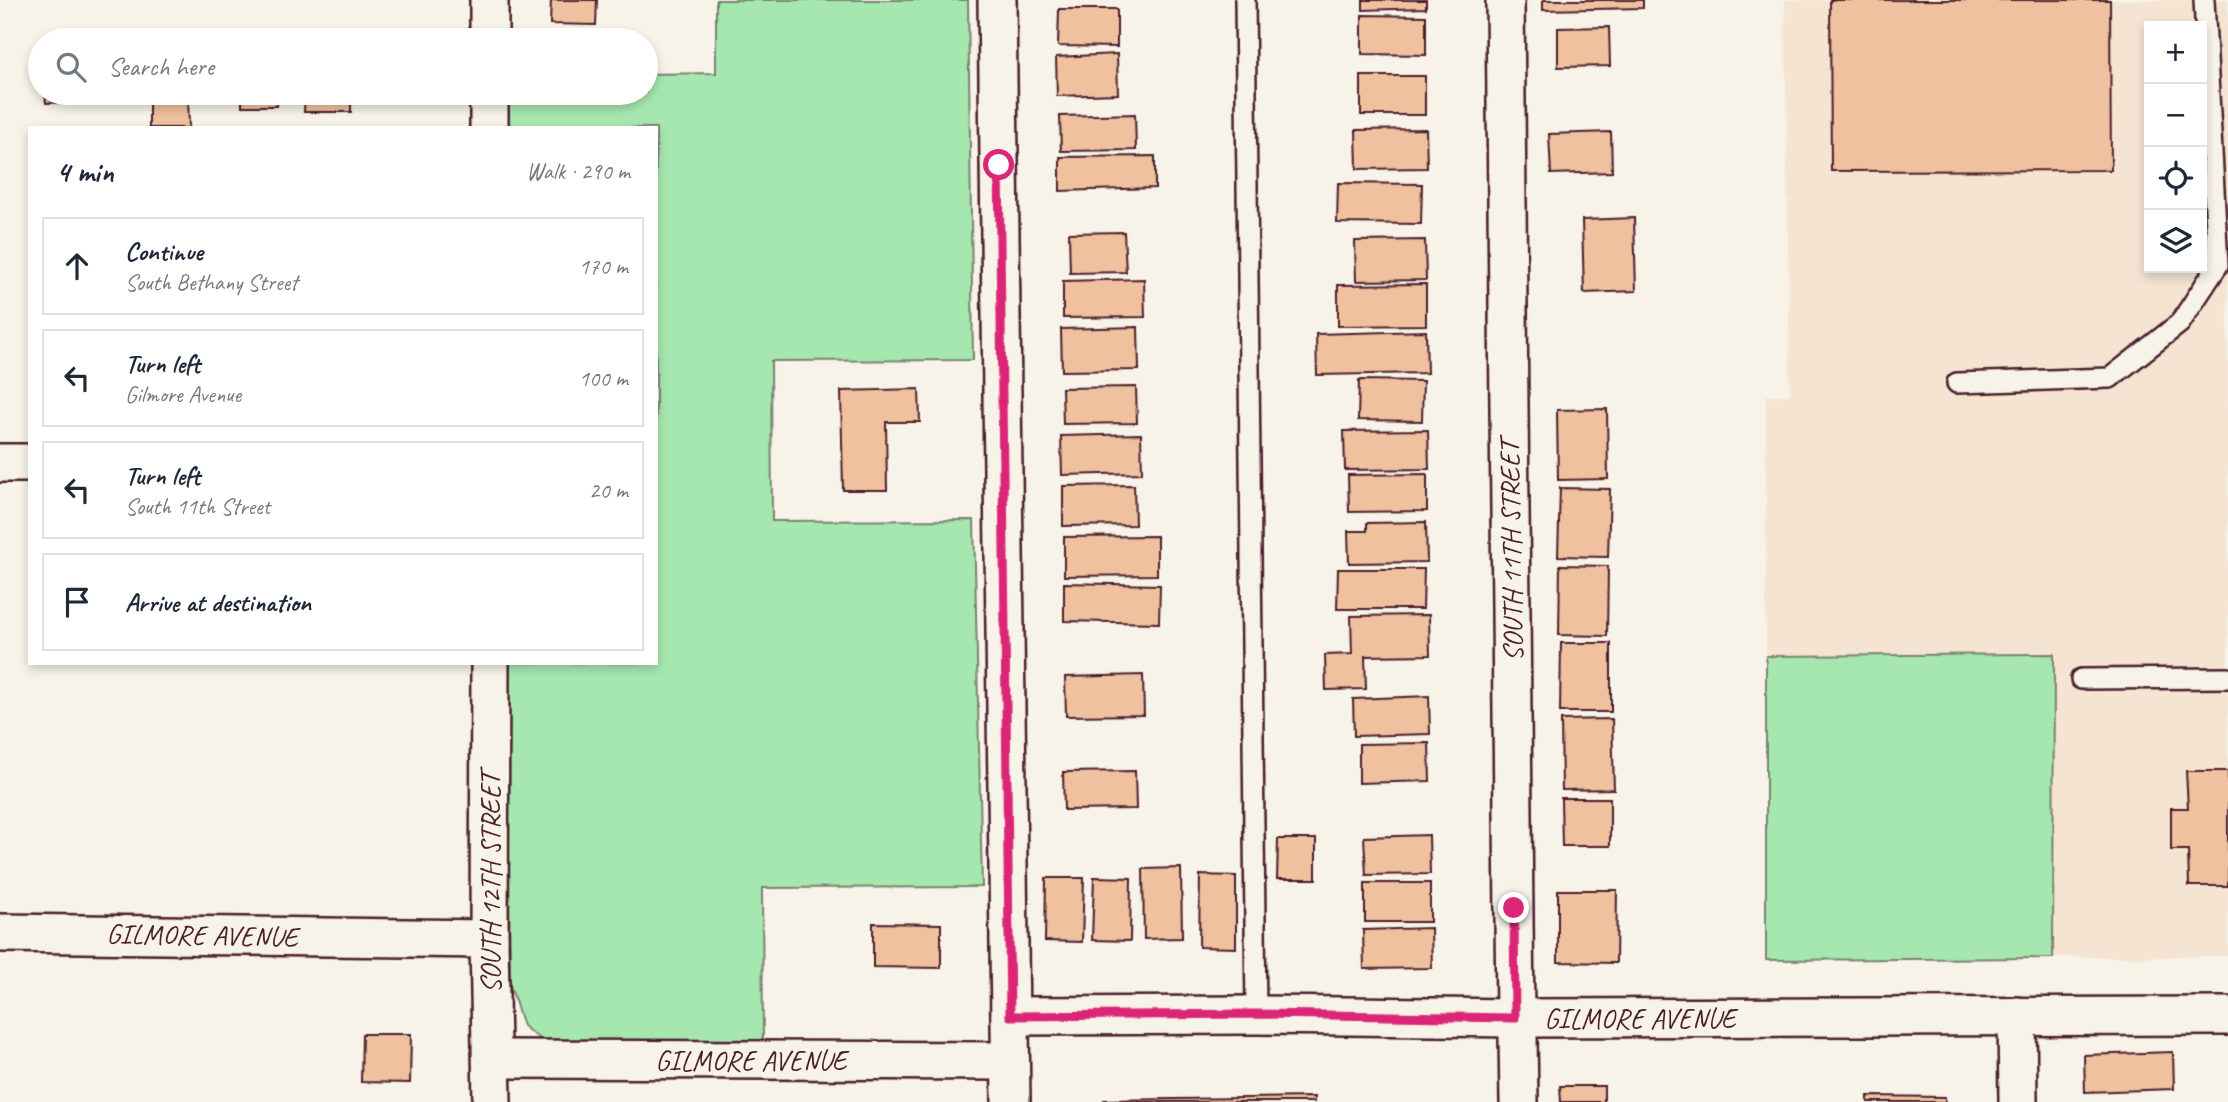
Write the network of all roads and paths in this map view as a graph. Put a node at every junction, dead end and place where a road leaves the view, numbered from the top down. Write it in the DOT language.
graph roads {
  1 [pos="489,0"];
  2 [pos="997,0"];
  3 [pos="1245,0"];
  4 [pos="1505,0"];
  5 [pos="2204,0"];
  6 [pos="489,28"];
  7 [pos="489,105"];
  8 [pos="489,126"];
  9 [pos="1957,383"];
  10 [pos="0,463"];
  11 [pos="28,463"];
  12 [pos="490,665"];
  13 [pos="2228,678"];
  14 [pos="2081,680"];
  15 [pos="0,933"];
  16 [pos="489,939"];
  17 [pos="1256,1014"];
  18 [pos="1010,1016"];
  19 [pos="2017,1016"];
  20 [pos="2228,1016"];
  21 [pos="1515,1018"];
  22 [pos="492,1059"];
  23 [pos="1010,1061"];
  24 [pos="492,1102"];
  25 [pos="1011,1102"];
  26 [pos="1519,1102"];
  27 [pos="2018,1102"];
  1 -- 6 [label="street"];
  2 -- 18 [label="street"];
  3 -- 17 [label="lane"];
  4 -- 21 [label="street, SOUTH 11TH STREET"];
  5 -- 9 [label="lane"];
  7 -- 8 [label="street"];
  10 -- 11 [label="street"];
  12 -- 16 [label="street, SOUTH 12TH STREET"];
  13 -- 14 [label="lane"];
  15 -- 16 [label="street, GILMORE AVENUE"];
  16 -- 22 [label="street, SOUTH 12TH STREET"];
  17 -- 18 [label="street, GILMORE AVENUE"];
  17 -- 21 [label="street, GILMORE AVENUE"];
  18 -- 23 [label="street"];
  19 -- 20 [label="street, GILMORE AVENUE"];
  19 -- 21 [label="street, GILMORE AVENUE"];
  19 -- 27 [label="street"];
  21 -- 26 [label="street, SOUTH 11TH STREET"];
  22 -- 23 [label="street, GILMORE AVENUE"];
  22 -- 24 [label="street, SOUTH 12TH STREET"];
  23 -- 25 [label="street"];
}
